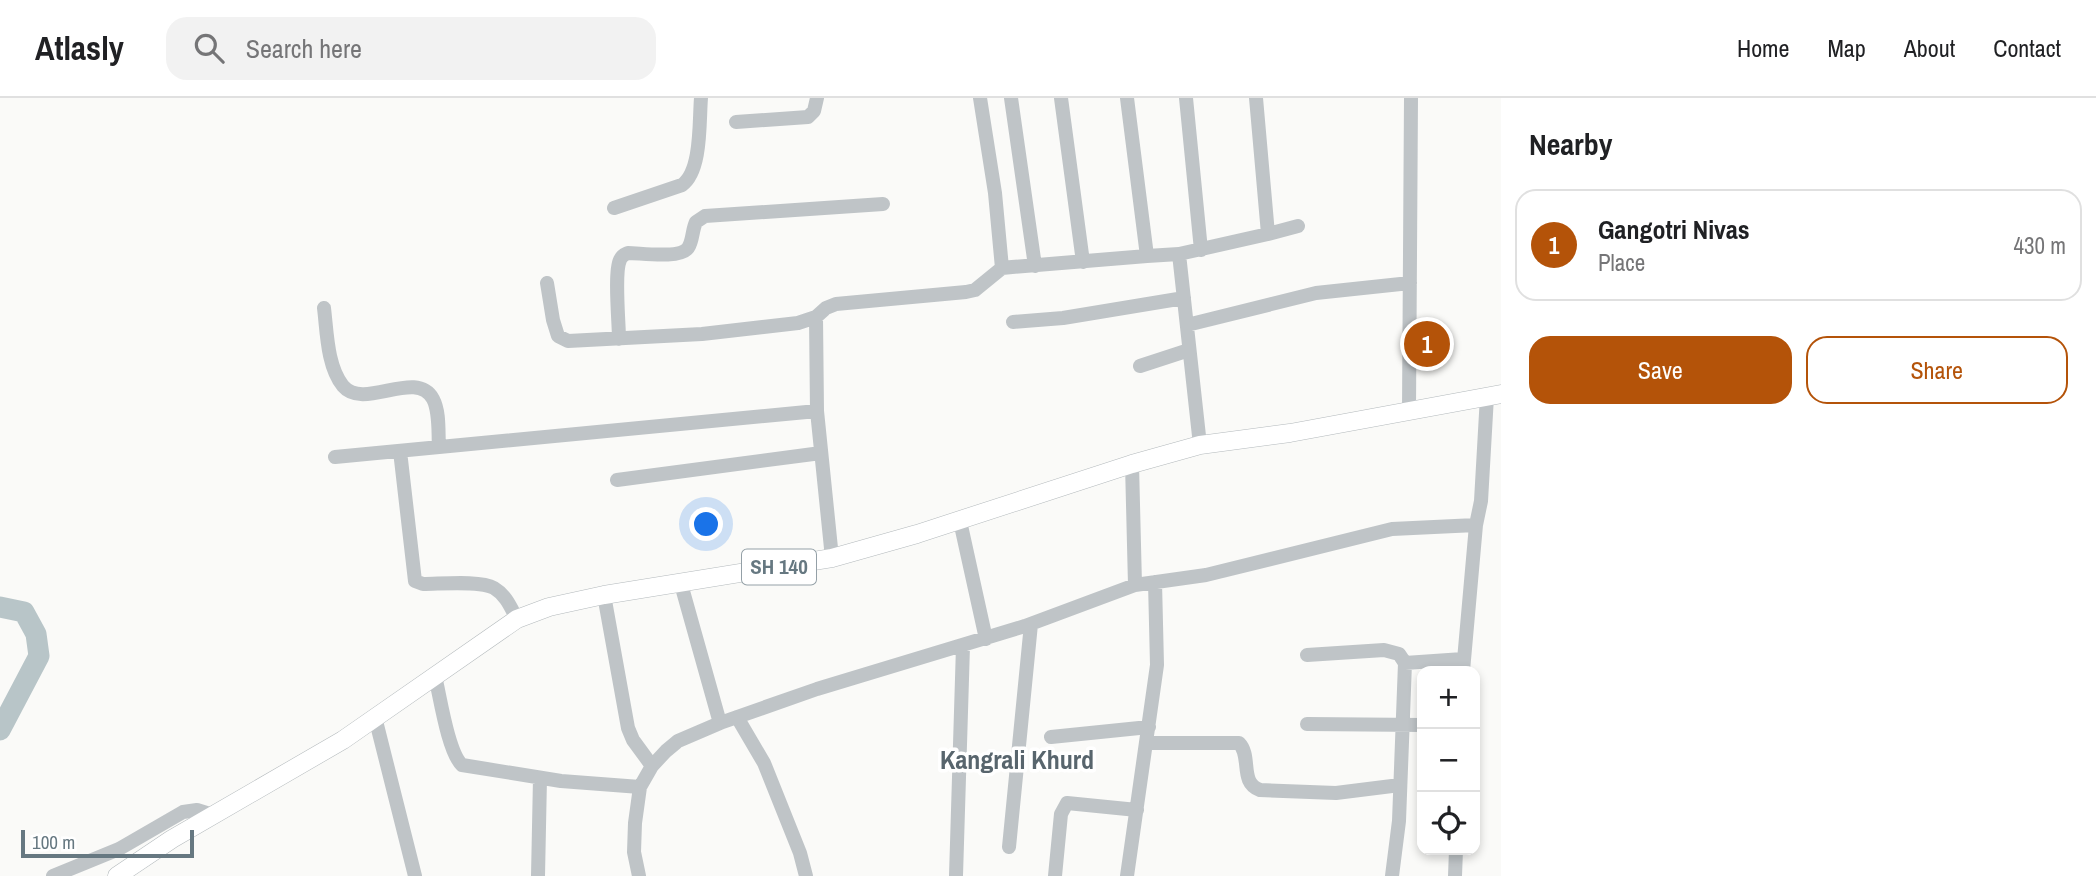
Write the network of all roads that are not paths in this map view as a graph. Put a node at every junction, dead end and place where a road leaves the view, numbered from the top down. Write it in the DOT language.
graph roads {
  1 [pos="701,98"];
  2 [pos="817,98"];
  3 [pos="979,98"];
  4 [pos="1011,98"];
  5 [pos="1061,98"];
  6 [pos="1127,98"];
  7 [pos="1186,98"];
  8 [pos="1256,98"];
  9 [pos="1410,98"];
  10 [pos="736,122"];
  11 [pos="883,204"];
  12 [pos="614,208"];
  13 [pos="1298,226"];
  14 [pos="1268,234"];
  15 [pos="1201,250"];
  16 [pos="1179,254"];
  17 [pos="1147,256"];
  18 [pos="1083,262"];
  19 [pos="1035,266"];
  20 [pos="1002,268"];
  21 [pos="547,283"];
  22 [pos="1410,283"];
  23 [pos="1184,298"];
  24 [pos="324,308"];
  25 [pos="816,317"];
  26 [pos="1013,322"];
  27 [pos="1187,325"];
  28 [pos="619,339"];
  29 [pos="1189,350"];
  30 [pos="1140,366"];
  31 [pos="1494,395"];
  32 [pos="1409,410"];
  33 [pos="817,411"];
  34 [pos="1200,445"];
  35 [pos="439,447"];
  36 [pos="400,451"];
  37 [pos="821,453"];
  38 [pos="335,457"];
  39 [pos="1132,464"];
  40 [pos="617,480"];
  41 [pos="960,521"];
  42 [pos="1476,525"];
  43 [pos="832,558"];
  44 [pos="1156,582"];
  45 [pos="681,584"];
  46 [pos="1135,585"];
  47 [pos="604,595"];
  48 [pos="517,619"];
  49 [pos="1031,624"];
  50 [pos="986,639"];
  51 [pos="963,646"];
  52 [pos="1307,655"];
  53 [pos="1405,663"];
  54 [pos="1463,665"];
  55 [pos="435,676"];
  56 [pos="375,717"];
  57 [pos="737,717"];
  58 [pos="720,723"];
  59 [pos="1307,723"];
  60 [pos="1404,725"];
  61 [pos="1417,725"];
  62 [pos="1149,727"];
  63 [pos="1051,737"];
  64 [pos="1147,743"];
  65 [pos="652,766"];
  66 [pos="540,778"];
  67 [pos="1400,786"];
  68 [pos="640,787"];
  69 [pos="1137,810"];
  70 [pos="213,815"];
  71 [pos="1009,848"];
  72 [pos="1456,855"];
  73 [pos="53,876"];
  74 [pos="117,876"];
  75 [pos="415,876"];
  76 [pos="538,876"];
  77 [pos="639,876"];
  78 [pos="806,876"];
  79 [pos="956,876"];
  80 [pos="1055,876"];
  81 [pos="1129,876"];
  82 [pos="1392,876"];
  83 [pos="1455,876"];
  1 -- 12 [label="street"];
  2 -- 10 [label="street"];
  3 -- 20 [label="street"];
  4 -- 19 [label="street"];
  5 -- 18 [label="street"];
  6 -- 17 [label="street"];
  7 -- 15 [label="street"];
  8 -- 14 [label="street"];
  9 -- 22 [label="street"];
  11 -- 28 [label="street"];
  13 -- 14 [label="street"];
  14 -- 15 [label="street"];
  15 -- 16 [label="street"];
  16 -- 17 [label="street"];
  16 -- 23 [label="street"];
  17 -- 18 [label="street"];
  18 -- 19 [label="street"];
  19 -- 20 [label="street"];
  20 -- 25 [label="street"];
  21 -- 28 [label="street"];
  22 -- 27 [label="street"];
  22 -- 32 [label="street"];
  23 -- 26 [label="street"];
  23 -- 27 [label="street"];
  24 -- 35 [label="street"];
  25 -- 28 [label="street"];
  25 -- 33 [label="street"];
  27 -- 29 [label="street"];
  29 -- 30 [label="street"];
  29 -- 34 [label="street"];
  31 -- 32 [label="main road, SH 140"];
  31 -- 42 [label="street"];
  32 -- 34 [label="main road, SH 140"];
  33 -- 35 [label="street"];
  33 -- 37 [label="street"];
  34 -- 39 [label="main road, SH 140"];
  35 -- 36 [label="street"];
  36 -- 38 [label="street"];
  36 -- 48 [label="street"];
  37 -- 40 [label="street"];
  37 -- 43 [label="street"];
  39 -- 41 [label="main road, SH 140"];
  39 -- 46 [label="street"];
  41 -- 43 [label="main road, SH 140"];
  41 -- 50 [label="street"];
  42 -- 44 [label="street"];
  42 -- 54 [label="street"];
  43 -- 45 [label="main road, SH 140"];
  44 -- 46 [label="street"];
  44 -- 62 [label="street"];
  45 -- 47 [label="main road, SH 140"];
  45 -- 58 [label="street"];
  46 -- 49 [label="street"];
  47 -- 48 [label="main road, SH 140"];
  47 -- 65 [label="street"];
  48 -- 55 [label="main road, SH 140"];
  49 -- 50 [label="street"];
  49 -- 71 [label="street"];
  50 -- 51 [label="street"];
  51 -- 57 [label="street"];
  51 -- 79 [label="street"];
  52 -- 53 [label="street"];
  53 -- 54 [label="street"];
  53 -- 60 [label="street"];
  55 -- 56 [label="main road, SH 140"];
  55 -- 66 [label="street"];
  56 -- 70 [label="main road, SH 140"];
  56 -- 75 [label="street"];
  57 -- 58 [label="street"];
  57 -- 78 [label="street"];
  58 -- 65 [label="street"];
  59 -- 60 [label="street"];
  60 -- 61 [label="street"];
  60 -- 67 [label="street"];
  62 -- 63 [label="street"];
  62 -- 64 [label="street"];
  64 -- 67 [label="street"];
  64 -- 69 [label="street"];
  65 -- 68 [label="street"];
  66 -- 68 [label="street"];
  66 -- 76 [label="street"];
  67 -- 82 [label="street"];
  68 -- 77 [label="street"];
  69 -- 80 [label="street"];
  69 -- 81 [label="street"];
  70 -- 73 [label="street"];
  70 -- 74 [label="main road, SH 140"];
  72 -- 83 [label="street"];
}
